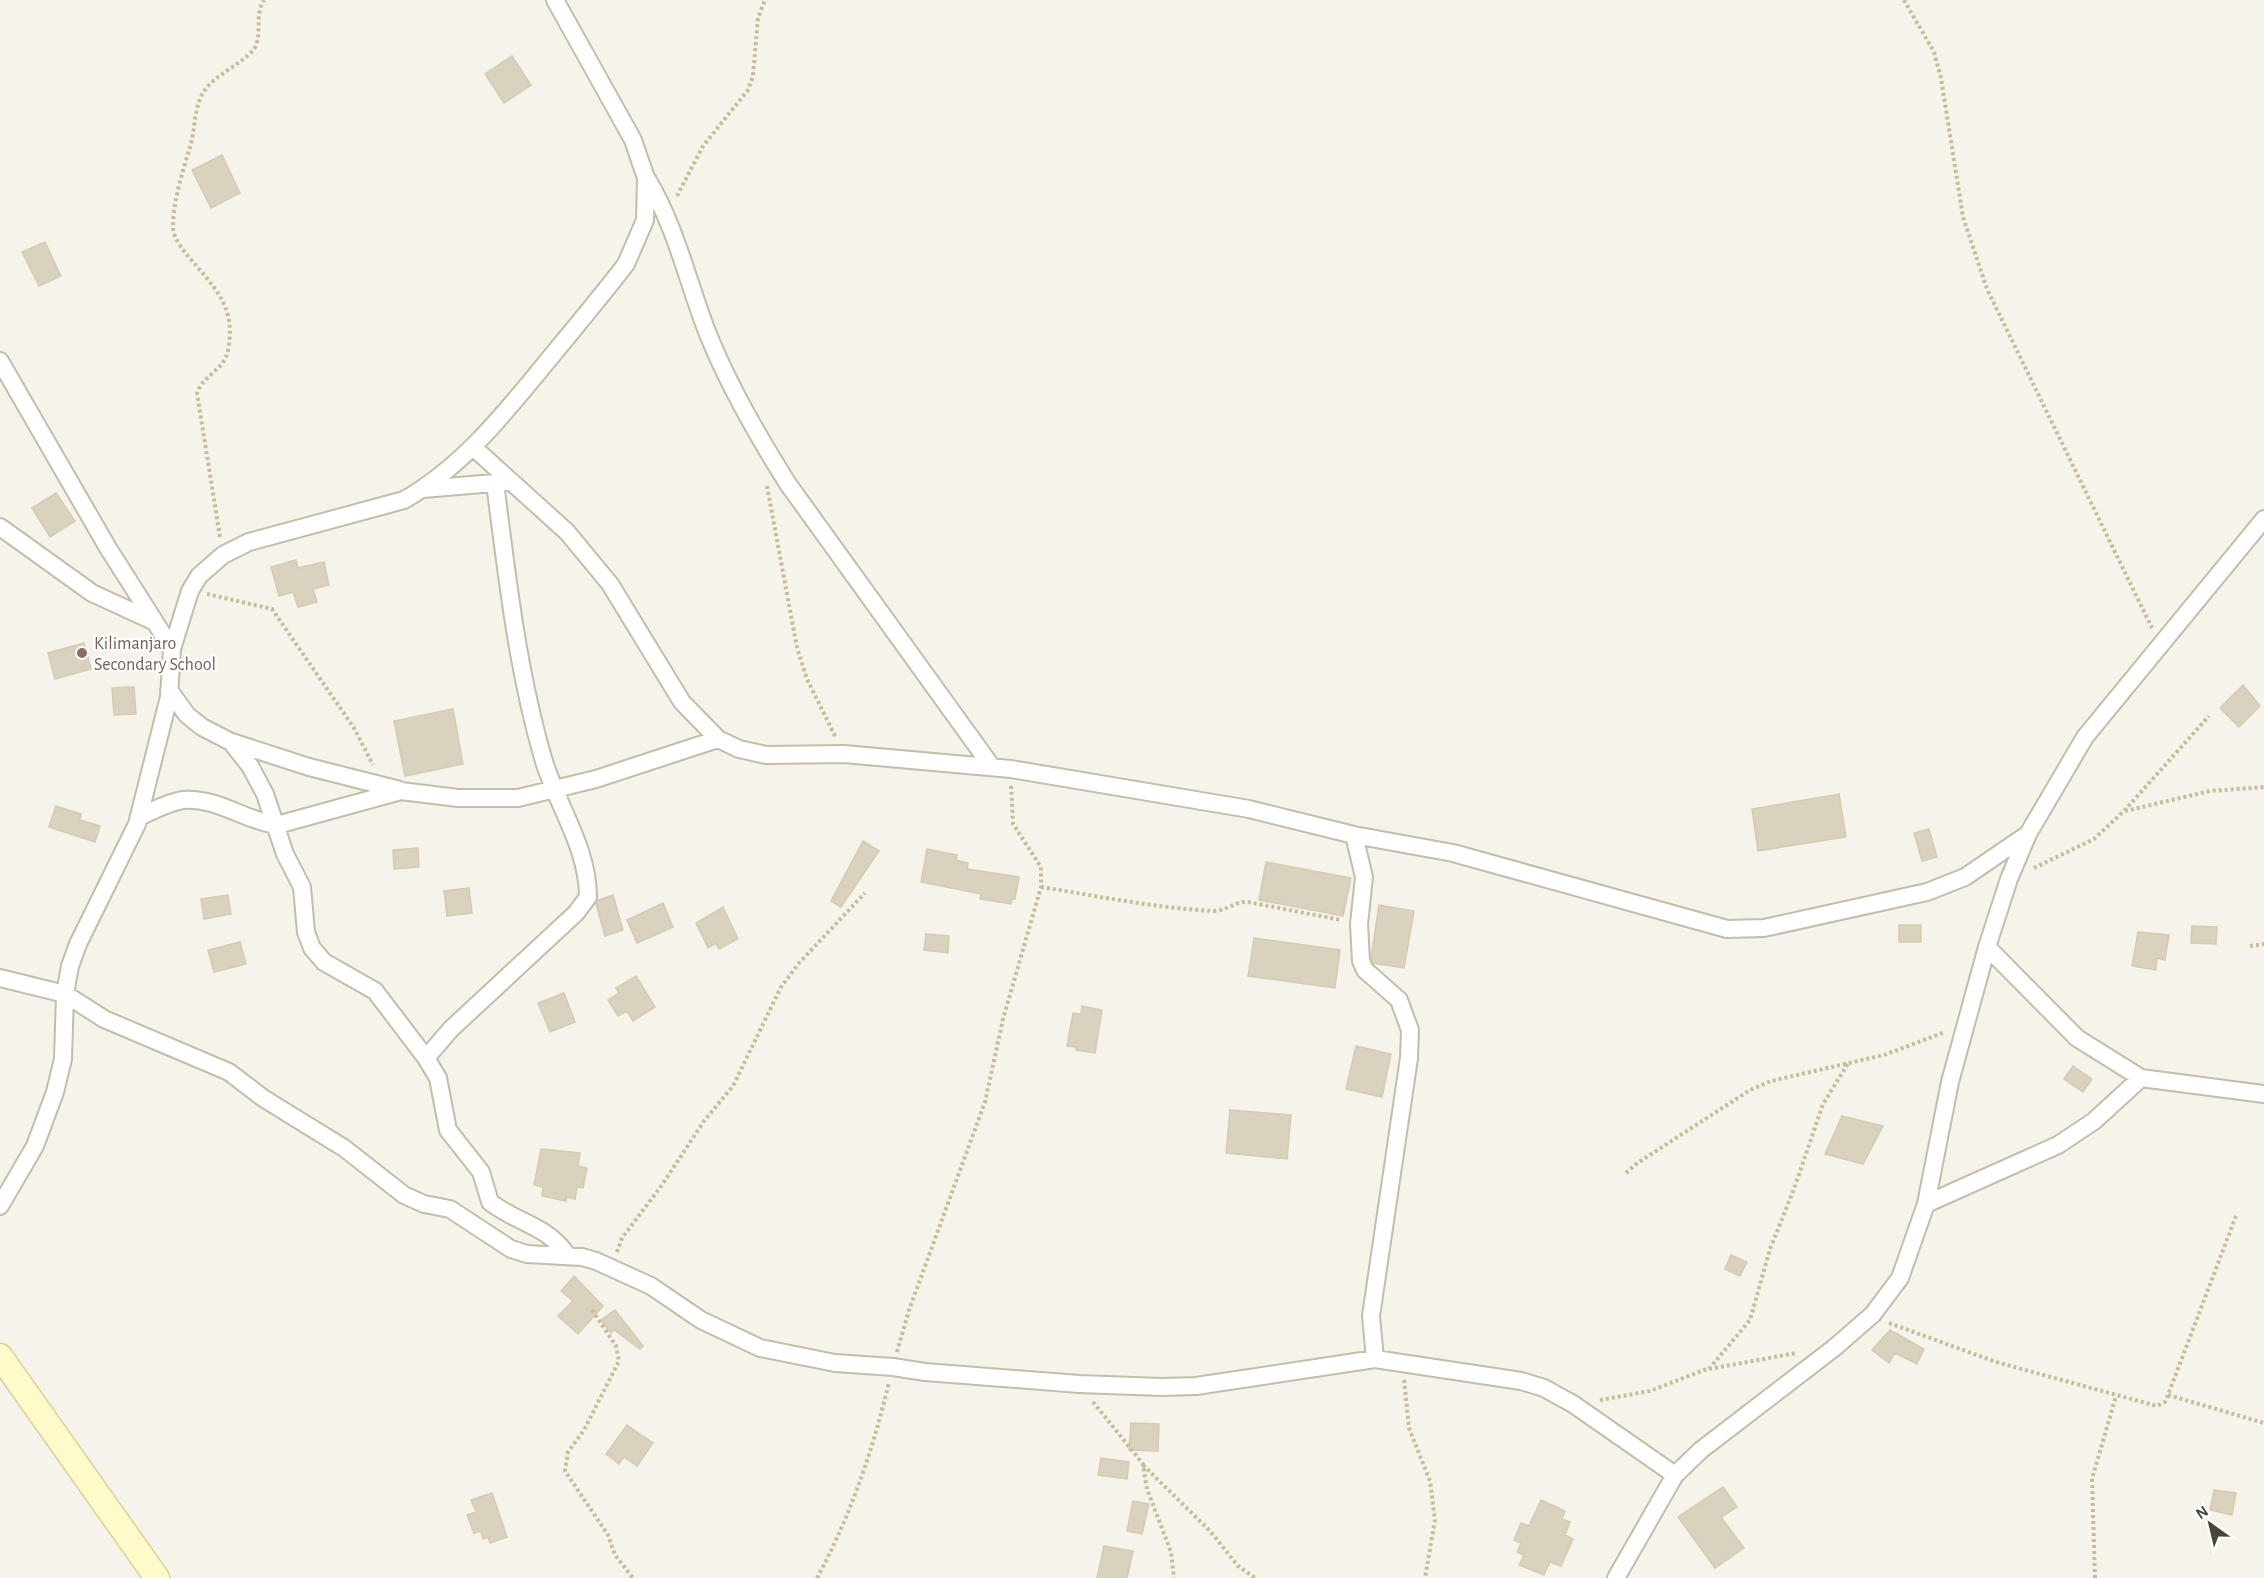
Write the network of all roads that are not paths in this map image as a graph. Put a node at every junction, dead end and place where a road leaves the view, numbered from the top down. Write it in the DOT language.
graph roads {
  1 [pos="555,0"];
  2 [pos="646,178"];
  3 [pos="0,361"];
  4 [pos="473,447"];
  5 [pos="514,482"];
  6 [pos="495,483"];
  7 [pos="423,489"];
  8 [pos="2264,519"];
  9 [pos="0,527"];
  10 [pos="155,622"];
  11 [pos="172,649"];
  12 [pos="169,690"];
  13 [pos="718,740"];
  14 [pos="231,742"];
  15 [pos="992,767"];
  16 [pos="553,790"];
  17 [pos="401,791"];
  18 [pos="139,817"];
  19 [pos="277,825"];
  20 [pos="2028,834"];
  21 [pos="1354,835"];
  22 [pos="1987,947"];
  23 [pos="0,978"];
  24 [pos="64,994"];
  25 [pos="426,1058"];
  26 [pos="2140,1078"];
  27 [pos="2264,1094"];
  28 [pos="1926,1204"];
  29 [pos="0,1206"];
  30 [pos="568,1256"];
  31 [pos="0,1356"];
  32 [pos="1375,1359"];
  33 [pos="1675,1475"];
  34 [pos="158,1578"];
  35 [pos="1616,1578"];
  1 -- 2 [label="street"];
  2 -- 4 [label="street"];
  2 -- 15 [label="street"];
  3 -- 10 [label="street"];
  4 -- 5 [label="street"];
  4 -- 7 [label="street"];
  5 -- 6 [label="street"];
  5 -- 13 [label="street"];
  6 -- 7 [label="street"];
  6 -- 16 [label="street"];
  7 -- 11 [label="street"];
  8 -- 20 [label="street"];
  9 -- 10 [label="street"];
  10 -- 11 [label="street"];
  11 -- 12 [label="street"];
  12 -- 14 [label="street"];
  12 -- 18 [label="street"];
  13 -- 15 [label="street"];
  13 -- 16 [label="street"];
  14 -- 17 [label="street"];
  14 -- 19 [label="street"];
  15 -- 21 [label="street"];
  16 -- 17 [label="street"];
  16 -- 25 [label="street"];
  17 -- 19 [label="street"];
  18 -- 19 [label="street"];
  18 -- 24 [label="street"];
  19 -- 25 [label="street"];
  20 -- 21 [label="street"];
  20 -- 22 [label="street"];
  21 -- 32 [label="street"];
  22 -- 26 [label="street"];
  22 -- 28 [label="street"];
  23 -- 24 [label="street"];
  24 -- 29 [label="street"];
  24 -- 30 [label="street"];
  25 -- 30 [label="street"];
  26 -- 27 [label="street"];
  26 -- 28 [label="street"];
  28 -- 33 [label="street"];
  30 -- 32 [label="street"];
  31 -- 34 [label="street"];
  32 -- 33 [label="street"];
  33 -- 35 [label="street"];
}
